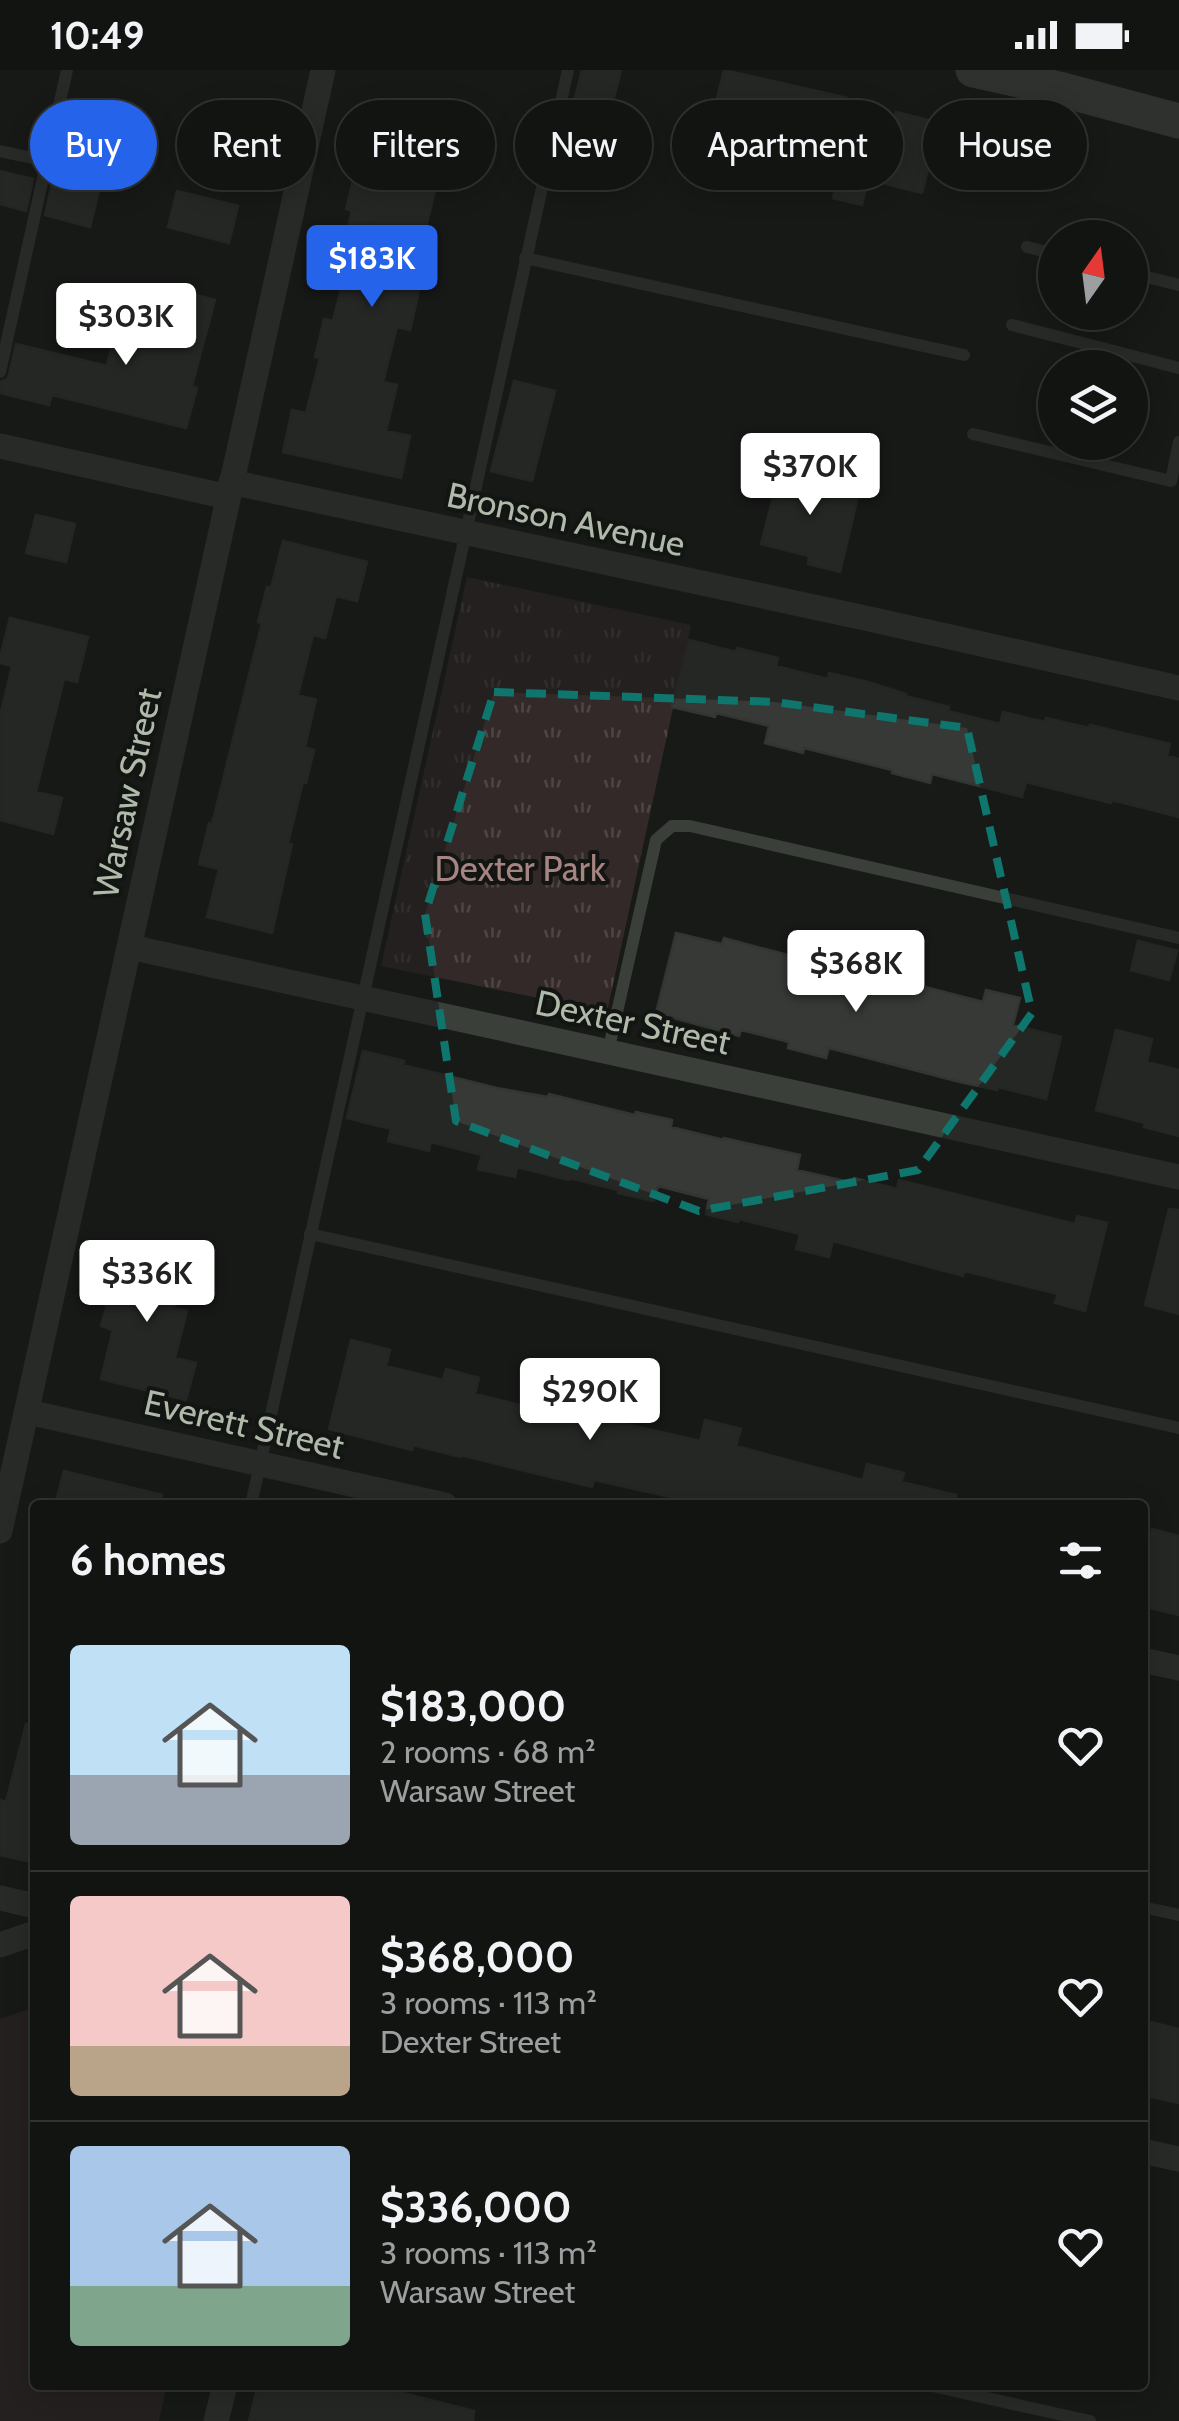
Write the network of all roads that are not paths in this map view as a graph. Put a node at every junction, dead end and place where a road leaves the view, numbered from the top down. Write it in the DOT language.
graph roads {
  1 [pos="67,70"];
  2 [pos="323,70"];
  3 [pos="568,70"];
  4 [pos="973,70"];
  5 [pos="60,100"];
  6 [pos="1179,121"];
  7 [pos="0,151"];
  8 [pos="30,158"];
  9 [pos="40,190"];
  10 [pos="1027,247"];
  11 [pos="1038,250"];
  12 [pos="525,258"];
  13 [pos="1148,277"];
  14 [pos="1179,285"];
  15 [pos="1012,325"];
  16 [pos="964,355"];
  17 [pos="1179,368"];
  18 [pos="0,372"];
  19 [pos="973,434"];
  20 [pos="1179,442"];
  21 [pos="0,446"];
  22 [pos="229,489"];
  23 [pos="464,533"];
  24 [pos="1179,688"];
  25 [pos="1179,938"];
  26 [pos="130,947"];
  27 [pos="362,998"];
  28 [pos="608,1052"];
  29 [pos="1179,1178"];
  30 [pos="310,1234"];
  31 [pos="28,1412"];
  32 [pos="1179,1428"];
  33 [pos="260,1464"];
  34 [pos="252,1500"];
  35 [pos="422,1500"];
  36 [pos="0,1530"];
  37 [pos="1148,1661"];
  38 [pos="1179,1668"];
  39 [pos="0,1898"];
  40 [pos="30,1905"];
  41 [pos="1148,1908"];
  42 [pos="1179,1915"];
  43 [pos="30,1935"];
  44 [pos="0,1945"];
  45 [pos="1148,2152"];
  46 [pos="1179,2159"];
  47 [pos="224,2390"];
  48 [pos="950,2390"];
  49 [pos="216,2421"];
  50 [pos="1090,2421"];
  1 -- 5 [label="lane"];
  2 -- 22 [label="street, Warsaw Street"];
  3 -- 12 [label="lane"];
  4 -- 6 [label="street"];
  7 -- 8 [label="lane"];
  9 -- 18 [label="lane"];
  10 -- 11 [label="lane"];
  12 -- 16 [label="lane"];
  12 -- 23 [label="lane"];
  13 -- 14 [label="lane"];
  15 -- 17 [label="lane"];
  19 -- 20 [label="lane"];
  21 -- 22 [label="street, Bronson Avenue"];
  22 -- 23 [label="street, Bronson Avenue"];
  22 -- 26 [label="street, Warsaw Street"];
  23 -- 24 [label="street, Bronson Avenue"];
  23 -- 27 [label="lane"];
  25 -- 28 [label="lane"];
  26 -- 27 [label="street, Dexter Street"];
  26 -- 31 [label="street, Warsaw Street"];
  27 -- 28 [label="street, Dexter Street"];
  27 -- 30 [label="lane"];
  28 -- 29 [label="street, Dexter Street"];
  30 -- 32 [label="lane"];
  30 -- 33 [label="lane"];
  31 -- 33 [label="street, Everett Street"];
  31 -- 36 [label="street, Warsaw Street"];
  33 -- 34 [label="lane"];
  33 -- 35 [label="street, Everett Street"];
  37 -- 38 [label="street"];
  39 -- 40 [label="street"];
  41 -- 42 [label="lane"];
  43 -- 44 [label="street"];
  45 -- 46 [label="street"];
  47 -- 49 [label="street"];
  48 -- 50 [label="lane"];
}
